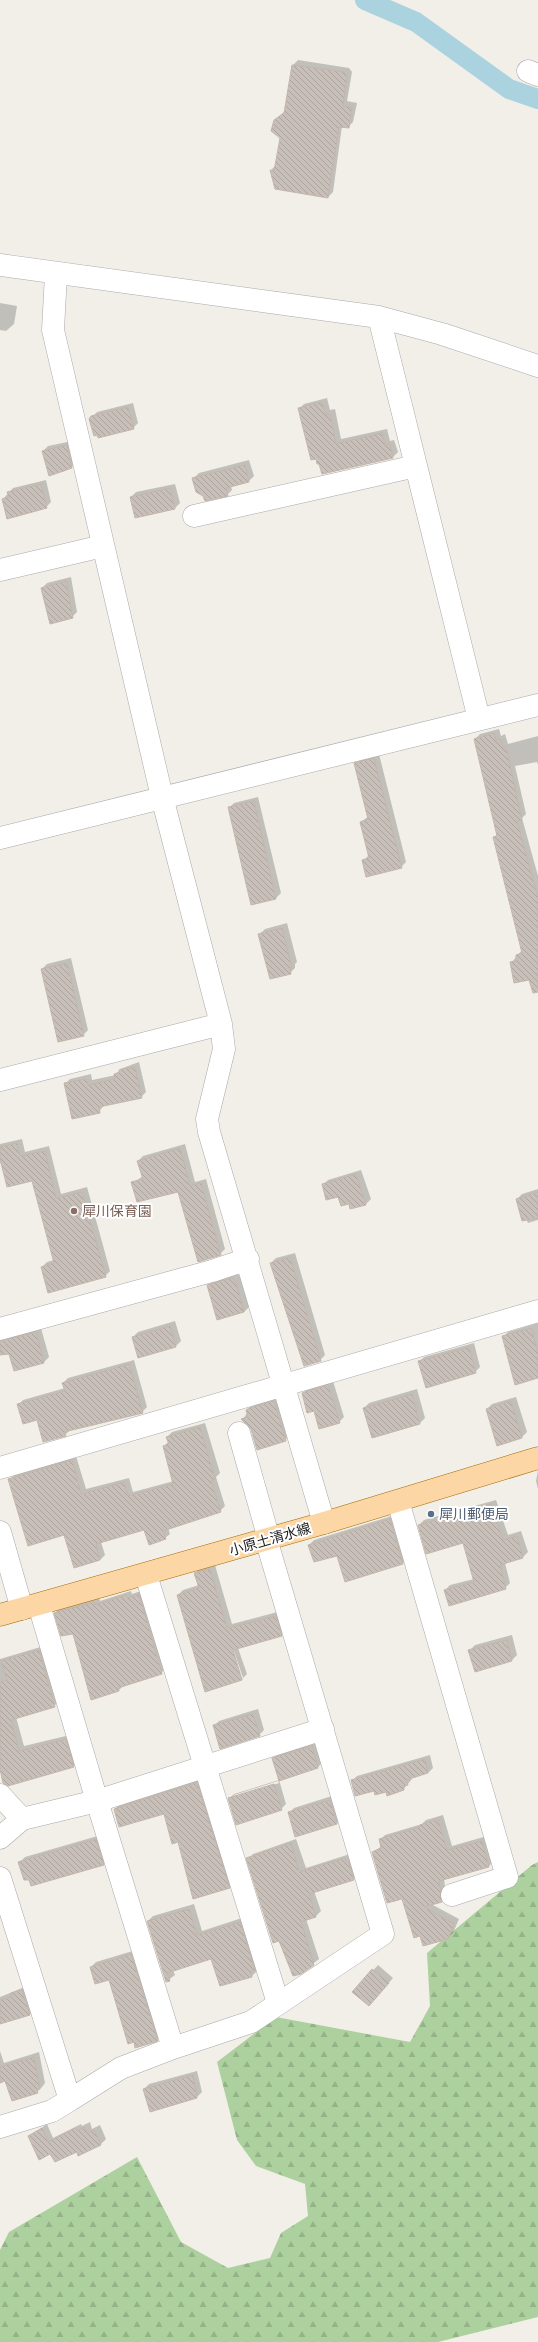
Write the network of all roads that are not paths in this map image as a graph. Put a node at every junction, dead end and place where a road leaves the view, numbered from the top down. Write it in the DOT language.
graph roads {
  1 [pos="0,265"];
  2 [pos="56,274"];
  3 [pos="380,317"];
  4 [pos="538,366"];
  5 [pos="416,466"];
  6 [pos="194,516"];
  7 [pos="103,546"];
  8 [pos="1,564"];
  9 [pos="538,705"];
  10 [pos="479,719"];
  11 [pos="162,797"];
  12 [pos="0,838"];
  13 [pos="221,1024"];
  14 [pos="0,1080"];
  15 [pos="248,1259"];
  16 [pos="538,1311"];
  17 [pos="0,1329"];
  18 [pos="283,1386"];
  19 [pos="238,1433"];
  20 [pos="538,1458"];
  21 [pos="0,1468"];
  22 [pos="398,1501"];
  23 [pos="324,1523"];
  24 [pos="0,1532"];
  25 [pos="267,1539"];
  26 [pos="146,1575"];
  27 [pos="30,1607"];
  28 [pos="0,1615"];
  29 [pos="323,1728"];
  30 [pos="206,1766"];
  31 [pos="0,1795"];
  32 [pos="97,1801"];
  33 [pos="22,1819"];
  34 [pos="0,1838"];
  35 [pos="0,1878"];
  36 [pos="452,1894"];
  37 [pos="278,2003"];
  38 [pos="173,2048"];
  39 [pos="70,2100"];
  40 [pos="0,2127"];
  1 -- 2 [label="street"];
  2 -- 3 [label="street"];
  2 -- 7 [label="street"];
  3 -- 4 [label="street"];
  3 -- 5 [label="street"];
  5 -- 6 [label="street"];
  5 -- 10 [label="street"];
  7 -- 8 [label="street"];
  7 -- 11 [label="street"];
  9 -- 10 [label="street"];
  10 -- 11 [label="street"];
  11 -- 12 [label="street"];
  11 -- 13 [label="street"];
  13 -- 14 [label="street"];
  13 -- 15 [label="street"];
  15 -- 17 [label="street"];
  15 -- 18 [label="street"];
  16 -- 18 [label="street"];
  18 -- 21 [label="street"];
  18 -- 23 [label="street"];
  19 -- 25 [label="street"];
  20 -- 22 [label="main road, 小原土清水線"];
  22 -- 23 [label="main road, 小原土清水線"];
  22 -- 36 [label="street"];
  23 -- 25 [label="main road, 小原土清水線"];
  24 -- 27 [label="street"];
  25 -- 26 [label="main road, 小原土清水線"];
  25 -- 29 [label="street"];
  26 -- 27 [label="main road, 小原土清水線"];
  26 -- 30 [label="street"];
  27 -- 28 [label="main road, 小原土清水線"];
  27 -- 32 [label="street"];
  29 -- 30 [label="street"];
  29 -- 37 [label="street"];
  30 -- 32 [label="street"];
  30 -- 37 [label="street"];
  31 -- 33 [label="street"];
  32 -- 33 [label="street"];
  32 -- 38 [label="street"];
  33 -- 34 [label="street"];
  35 -- 39 [label="street"];
  37 -- 38 [label="street"];
  38 -- 39 [label="street"];
  39 -- 40 [label="street"];
}
